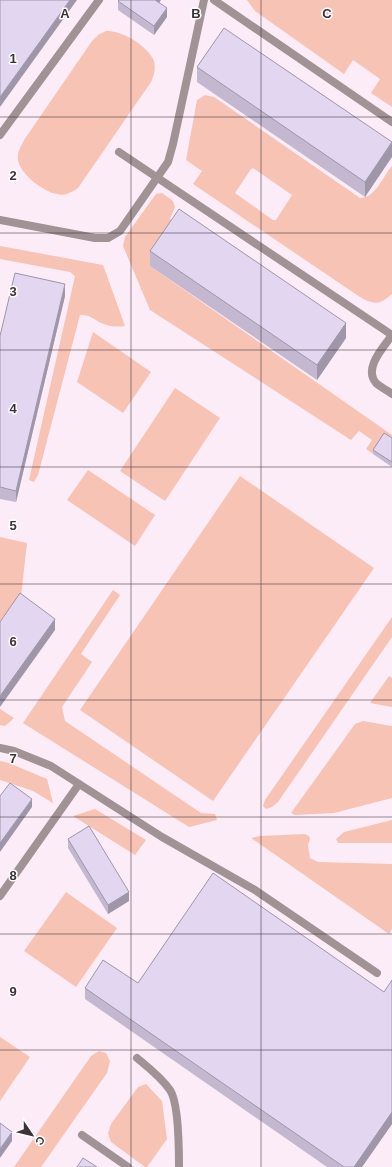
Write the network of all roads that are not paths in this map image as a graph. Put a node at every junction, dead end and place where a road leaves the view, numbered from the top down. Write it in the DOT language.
graph roads {
  1 [pos="98,0"];
  2 [pos="204,0"];
  3 [pos="214,0"];
  4 [pos="392,122"];
  5 [pos="0,135"];
  6 [pos="119,152"];
  7 [pos="157,177"];
  8 [pos="0,220"];
  9 [pos="392,335"];
  10 [pos="392,394"];
  11 [pos="0,748"];
  12 [pos="79,784"];
  13 [pos="0,896"];
  14 [pos="377,973"];
  15 [pos="137,1058"];
  16 [pos="82,1135"];
  17 [pos="128,1167"];
  18 [pos="179,1167"];
  1 -- 5 [label="lane"];
  2 -- 7 [label="lane"];
  3 -- 4 [label="lane"];
  6 -- 7 [label="lane"];
  7 -- 8 [label="lane"];
  7 -- 9 [label="lane"];
  9 -- 10 [label="lane"];
  11 -- 12 [label="lane"];
  12 -- 13 [label="lane"];
  12 -- 14 [label="lane"];
  15 -- 18 [label="lane"];
  16 -- 17 [label="lane"];
}
